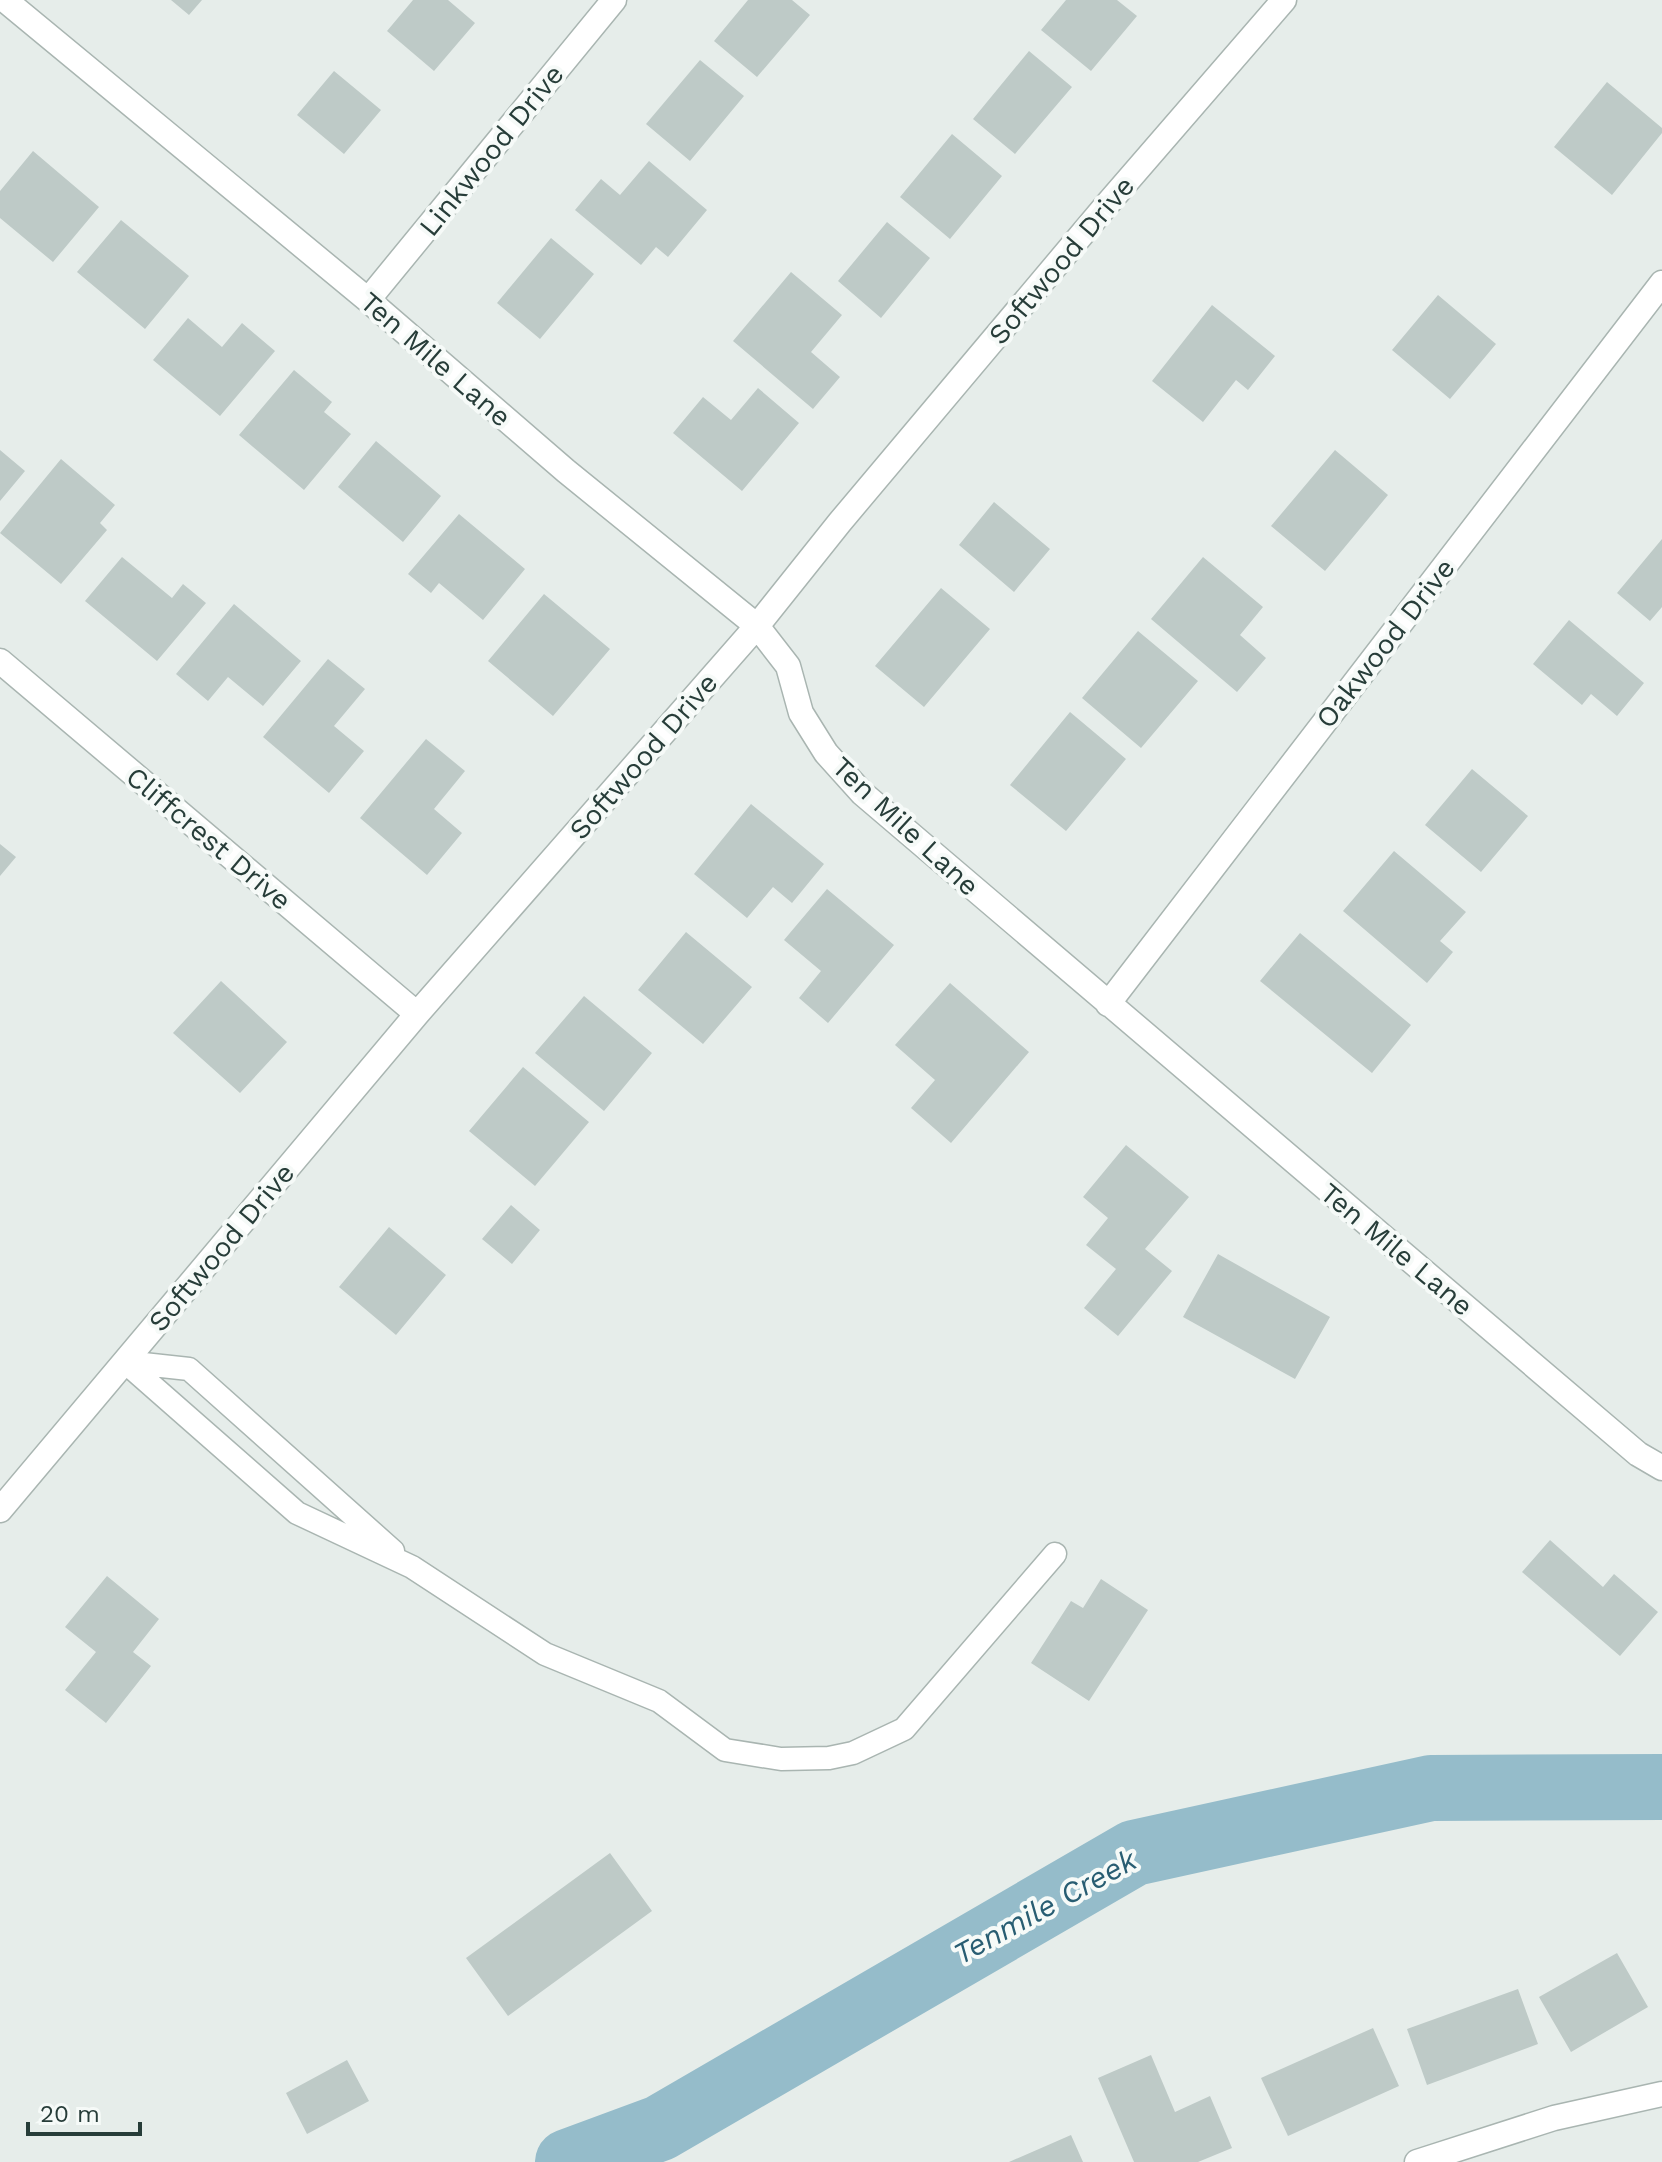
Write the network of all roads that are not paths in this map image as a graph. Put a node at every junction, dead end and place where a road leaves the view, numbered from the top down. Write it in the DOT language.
graph roads {
  1 [pos="5,0"];
  2 [pos="614,0"];
  3 [pos="1284,0"];
  4 [pos="1662,283"];
  5 [pos="368,300"];
  6 [pos="757,626"];
  7 [pos="0,661"];
  8 [pos="1108,1004"];
  9 [pos="417,1014"];
  10 [pos="125,1362"];
  11 [pos="1662,1468"];
  12 [pos="0,1510"];
  13 [pos="1055,1554"];
  14 [pos="412,1567"];
  15 [pos="1662,2094"];
  16 [pos="1417,2162"];
  1 -- 5 [label="street, Ten Mile Lane"];
  2 -- 5 [label="street, Linkwood Drive"];
  3 -- 6 [label="street, Softwood Drive"];
  4 -- 8 [label="street, Oakwood Drive"];
  5 -- 6 [label="street, Ten Mile Lane"];
  6 -- 8 [label="street, Ten Mile Lane"];
  6 -- 9 [label="street, Softwood Drive"];
  7 -- 9 [label="street, Cliffcrest Drive"];
  8 -- 11 [label="street, Ten Mile Lane"];
  9 -- 10 [label="street, Softwood Drive"];
  10 -- 12 [label="street, Softwood Drive"];
  10 -- 14 [label="lane"];
  10 -- 14 [label="lane"];
  13 -- 14 [label="lane"];
  15 -- 16 [label="street"];
}
